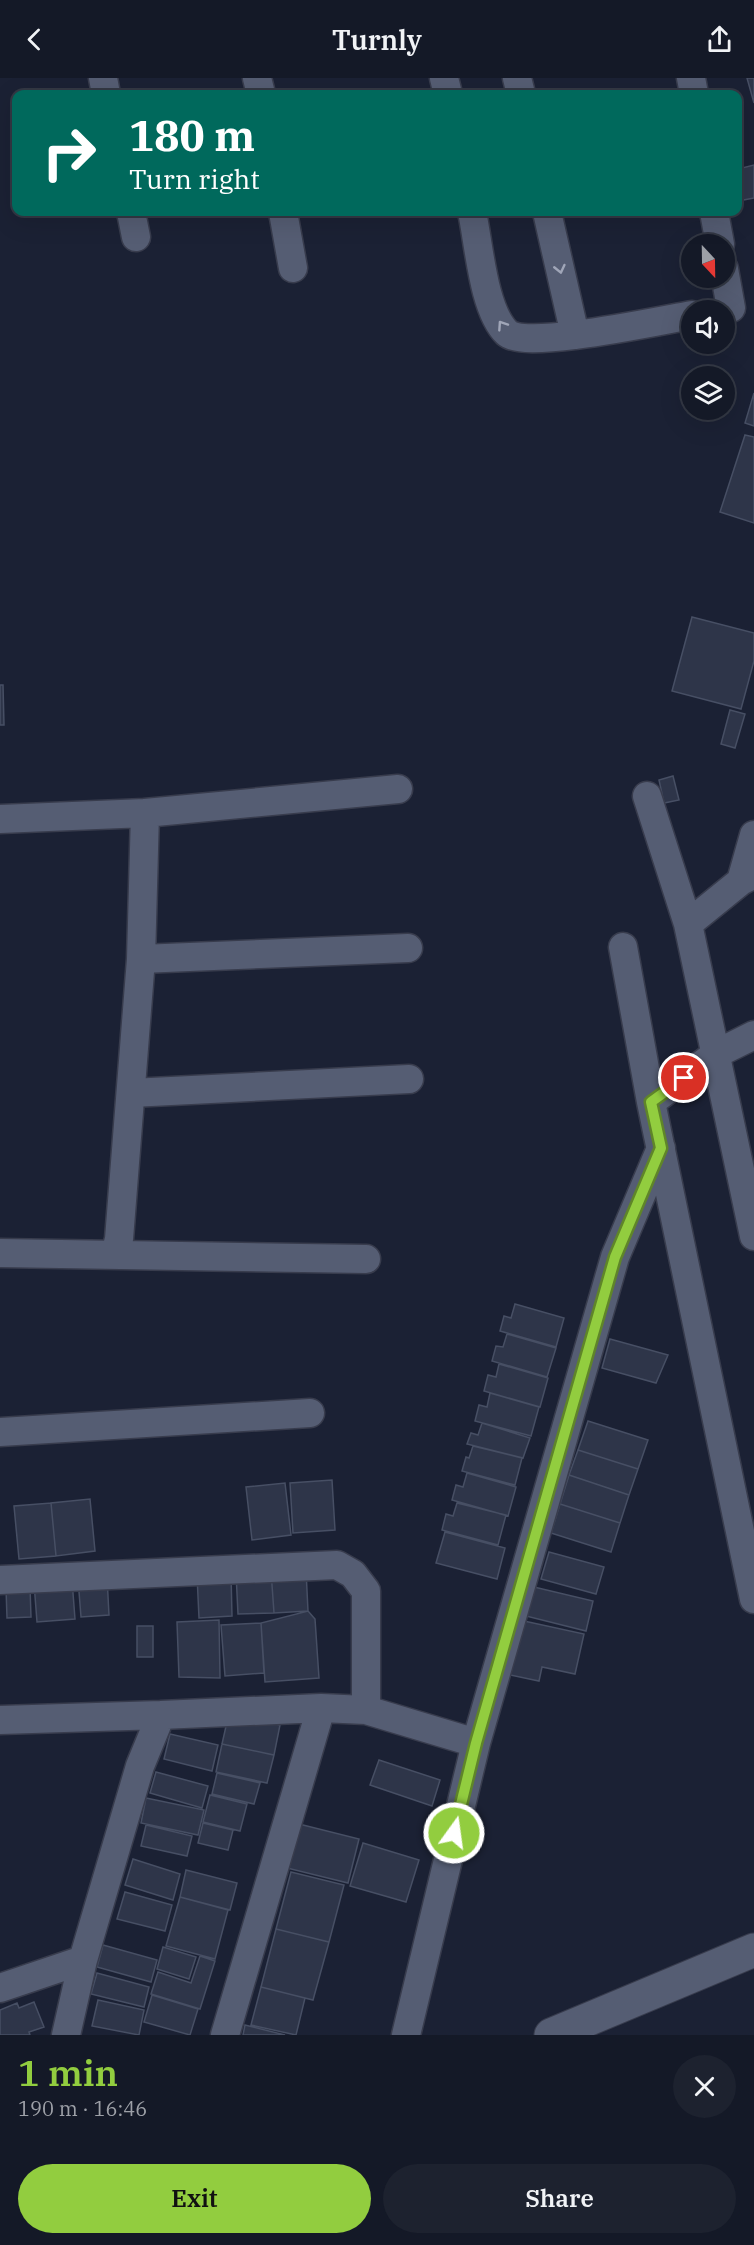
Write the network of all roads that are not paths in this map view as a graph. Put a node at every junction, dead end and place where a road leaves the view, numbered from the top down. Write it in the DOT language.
graph roads {
  1 [pos="283,216"];
  2 [pos="473,216"];
  3 [pos="548,216"];
  4 [pos="715,216"];
  5 [pos="718,234"];
  6 [pos="293,268"];
  7 [pos="681,317"];
  8 [pos="575,335"];
  9 [pos="398,789"];
  10 [pos="647,796"];
  11 [pos="145,813"];
  12 [pos="0,819"];
  13 [pos="754,835"];
  14 [pos="747,877"];
  15 [pos="688,924"];
  16 [pos="623,947"];
  17 [pos="408,948"];
  18 [pos="141,959"];
  19 [pos="754,1035"];
  20 [pos="716,1054"];
  21 [pos="409,1079"];
  22 [pos="131,1093"];
  23 [pos="651,1102"];
  24 [pos="661,1148"];
  25 [pos="754,1236"];
  26 [pos="0,1253"];
  27 [pos="115,1255"];
  28 [pos="366,1260"];
  29 [pos="310,1413"];
  30 [pos="0,1432"];
  31 [pos="0,1580"];
  32 [pos="754,1599"];
  33 [pos="321,1708"];
  34 [pos="366,1710"];
  35 [pos="161,1715"];
  36 [pos="0,1720"];
  37 [pos="476,1743"];
  38 [pos="754,1950"];
  39 [pos="83,1960"];
  40 [pos="0,1988"];
  41 [pos="66,2035"];
  42 [pos="225,2035"];
  43 [pos="406,2035"];
  44 [pos="551,2035"];
  1 -- 6 [label="street"];
  8 -- 2 [label="street, one-way"];
  3 -- 8 [label="street, one-way"];
  4 -- 5 [label="street"];
  7 -- 8 [label="street"];
  9 -- 11 [label="street"];
  10 -- 15 [label="street"];
  11 -- 12 [label="street"];
  11 -- 18 [label="street"];
  13 -- 14 [label="street"];
  14 -- 15 [label="street"];
  15 -- 20 [label="street"];
  16 -- 23 [label="street"];
  17 -- 18 [label="street"];
  18 -- 22 [label="street"];
  19 -- 20 [label="street"];
  20 -- 23 [label="street"];
  20 -- 25 [label="street"];
  21 -- 22 [label="street"];
  22 -- 27 [label="street"];
  23 -- 24 [label="street"];
  24 -- 32 [label="street"];
  24 -- 37 [label="street"];
  26 -- 27 [label="street"];
  27 -- 28 [label="street"];
  29 -- 30 [label="street"];
  31 -- 34 [label="street"];
  33 -- 34 [label="street"];
  33 -- 35 [label="street"];
  33 -- 42 [label="street"];
  34 -- 37 [label="street"];
  35 -- 36 [label="street"];
  35 -- 39 [label="street"];
  37 -- 43 [label="street"];
  38 -- 44 [label="street"];
  39 -- 40 [label="street"];
  39 -- 41 [label="street"];
}
